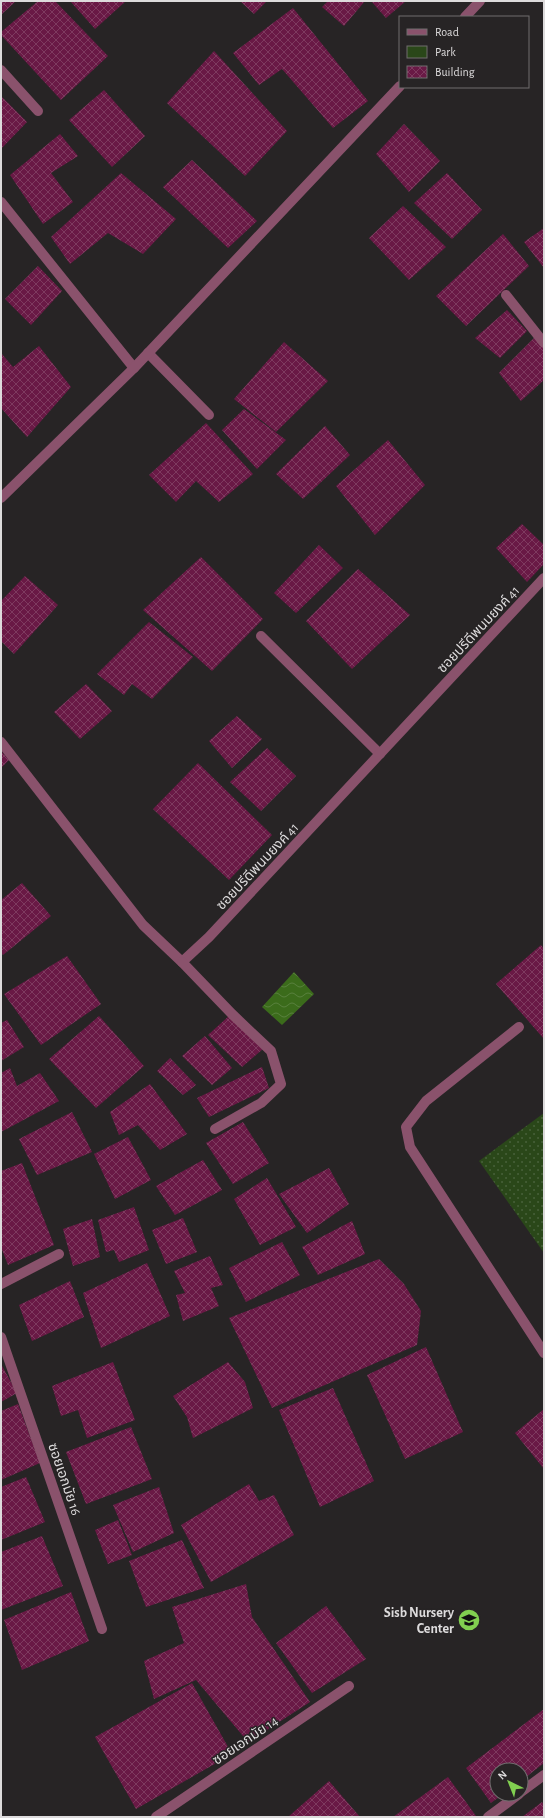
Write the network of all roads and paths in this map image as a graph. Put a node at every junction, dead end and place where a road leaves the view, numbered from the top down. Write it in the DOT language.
graph roads {
  1 [pos="480,1"];
  2 [pos="466,16"];
  3 [pos="1,70"];
  4 [pos="399,87"];
  5 [pos="38,111"];
  6 [pos="1,202"];
  7 [pos="506,295"];
  8 [pos="544,343"];
  9 [pos="148,353"];
  10 [pos="134,368"];
  11 [pos="209,415"];
  12 [pos="1,498"];
  13 [pos="544,578"];
  14 [pos="261,636"];
  15 [pos="1,742"];
  16 [pos="380,754"];
  17 [pos="182,962"];
  18 [pos="519,1027"];
  19 [pos="215,1130"];
  20 [pos="59,1254"];
  21 [pos="1,1284"];
  22 [pos="1,1337"];
  23 [pos="542,1348"];
  24 [pos="102,1629"];
  25 [pos="349,1686"];
  26 [pos="544,1775"];
  27 [pos="529,1786"];
  28 [pos="508,1802"];
  29 [pos="156,1817"];
  30 [pos="488,1817"];
  1 -- 2 [label="street"];
  3 -- 5 [label="street"];
  4 -- 9 [label="street"];
  6 -- 10 [label="street"];
  7 -- 8 [label="street"];
  9 -- 10 [label="street"];
  9 -- 11 [label="street"];
  10 -- 12 [label="street"];
  13 -- 16 [label="street, ซอยปรีดีพนมยงค์ 41"];
  14 -- 16 [label="street"];
  15 -- 17 [label="street"];
  16 -- 17 [label="street, ซอยปรีดีพนมยงค์ 41"];
  17 -- 19 [label="street"];
  18 -- 23 [label="street"];
  20 -- 21 [label="street"];
  22 -- 24 [label="street, ซอยเอกมัย 16"];
  25 -- 29 [label="street, ซอยเอกมัย 14"];
  26 -- 27 [label="street"];
  28 -- 30 [label="street"];
}
